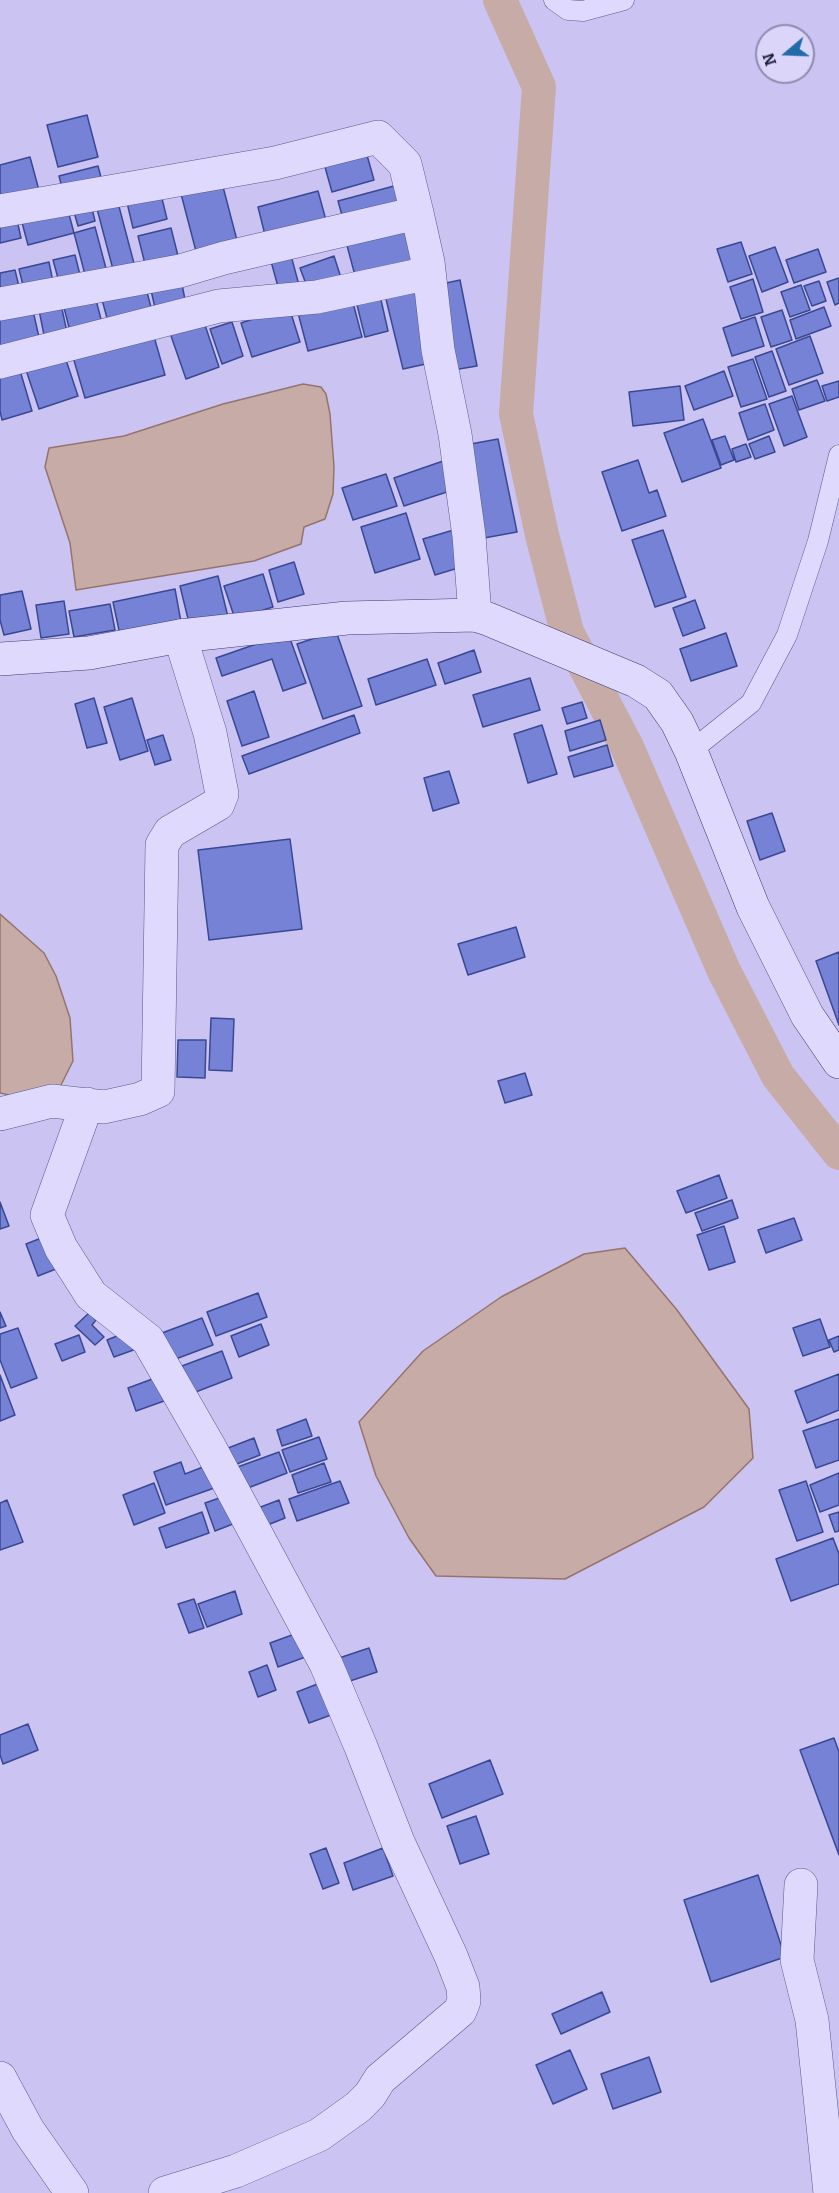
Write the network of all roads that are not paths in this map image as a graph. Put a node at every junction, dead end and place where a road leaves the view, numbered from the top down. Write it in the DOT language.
graph roads {
  1 [pos="554,0"];
  2 [pos="624,0"];
  3 [pos="0,211"];
  4 [pos="417,213"];
  5 [pos="429,273"];
  6 [pos="0,304"];
  7 [pos="0,362"];
  8 [pos="839,455"];
  9 [pos="481,617"];
  10 [pos="180,636"];
  11 [pos="0,659"];
  12 [pos="691,751"];
  13 [pos="836,1052"];
  14 [pos="87,1104"];
  15 [pos="0,1114"];
  16 [pos="801,1885"];
  17 [pos="0,2078"];
  18 [pos="72,2193"];
  19 [pos="165,2193"];
  20 [pos="830,2193"];
  1 -- 2 [label="lane"];
  3 -- 4 [label="street"];
  4 -- 5 [label="street"];
  4 -- 6 [label="street"];
  5 -- 7 [label="street"];
  5 -- 9 [label="street"];
  8 -- 12 [label="lane"];
  9 -- 10 [label="street"];
  9 -- 12 [label="street"];
  10 -- 11 [label="street"];
  10 -- 14 [label="street"];
  12 -- 13 [label="street"];
  14 -- 15 [label="street"];
  14 -- 19 [label="street"];
  16 -- 20 [label="street"];
  17 -- 18 [label="street"];
}
